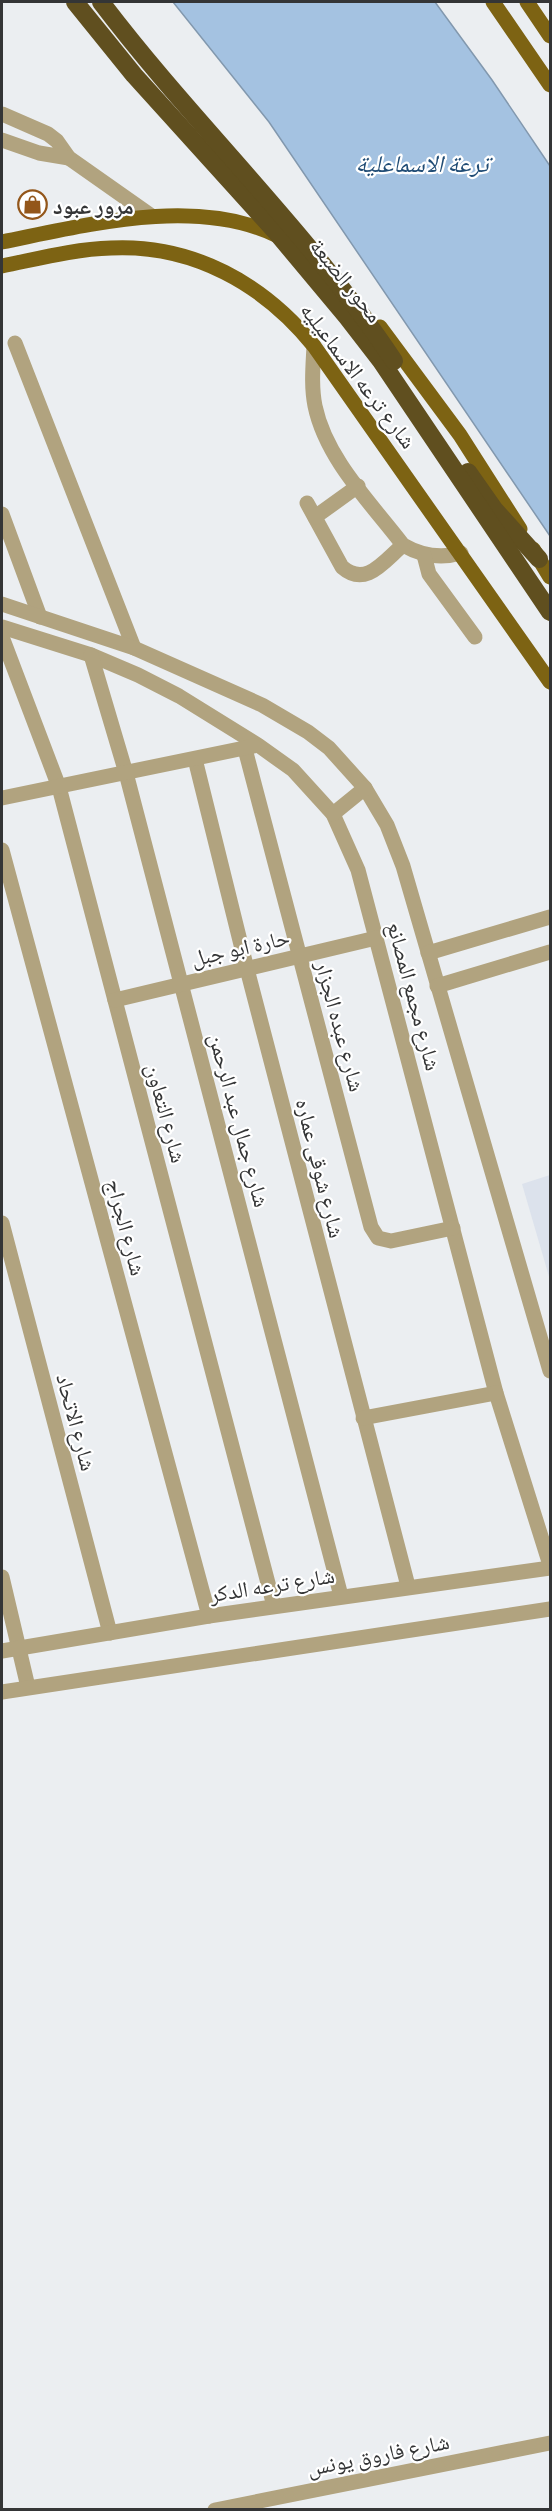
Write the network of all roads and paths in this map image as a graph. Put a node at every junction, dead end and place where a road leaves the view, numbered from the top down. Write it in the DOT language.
graph roads {
  1 [pos="75,2"];
  2 [pos="101,2"];
  3 [pos="493,2"];
  4 [pos="527,2"];
  5 [pos="550,36"];
  6 [pos="550,85"];
  7 [pos="2,114"];
  8 [pos="2,140"];
  9 [pos="69,158"];
  10 [pos="150,215"];
  11 [pos="2,242"];
  12 [pos="2,266"];
  13 [pos="15,343"];
  14 [pos="314,346"];
  15 [pos="358,486"];
  16 [pos="307,503"];
  17 [pos="2,514"];
  18 [pos="315,517"];
  19 [pos="403,545"];
  20 [pos="461,553"];
  21 [pos="424,555"];
  22 [pos="539,560"];
  23 [pos="550,577"];
  24 [pos="2,604"];
  25 [pos="550,612"];
  26 [pos="40,616"];
  27 [pos="2,627"];
  28 [pos="475,636"];
  29 [pos="2,637"];
  30 [pos="134,648"];
  31 [pos="91,655"];
  32 [pos="550,682"];
  33 [pos="251,747"];
  34 [pos="195,759"];
  35 [pos="126,773"];
  36 [pos="59,787"];
  37 [pos="365,788"];
  38 [pos="2,798"];
  39 [pos="333,814"];
  40 [pos="2,850"];
  41 [pos="550,917"];
  42 [pos="376,938"];
  43 [pos="550,952"];
  44 [pos="428,953"];
  45 [pos="299,957"];
  46 [pos="247,969"];
  47 [pos="181,985"];
  48 [pos="437,986"];
  49 [pos="114,1000"];
  50 [pos="2,1223"];
  51 [pos="453,1228"];
  52 [pos="550,1371"];
  53 [pos="496,1393"];
  54 [pos="363,1418"];
  55 [pos="550,1566"];
  56 [pos="2,1577"];
  57 [pos="408,1586"];
  58 [pos="341,1596"];
  59 [pos="274,1606"];
  60 [pos="550,1609"];
  61 [pos="209,1616"];
  62 [pos="110,1632"];
  63 [pos="20,1647"];
  64 [pos="2,1651"];
  65 [pos="28,1687"];
  66 [pos="2,1692"];
  67 [pos="550,2443"];
  68 [pos="267,2504"];
  69 [pos="215,2510"];
  1 -- 25 [label="highway, محور الضبعة, bridge"];
  2 -- 22 [label="highway, bridge"];
  3 -- 6 [label="main road"];
  4 -- 5 [label="main road"];
  7 -- 9 [label="street"];
  8 -- 9 [label="street"];
  9 -- 10 [label="street"];
  10 -- 11 [label="main road, شارع ترعه الاسماعيليه"];
  10 -- 22 [label="main road, شارع ترعه الاسماعيليه"];
  12 -- 14 [label="main road, شارع ترعه الاسماعيليه"];
  13 -- 30 [label="street"];
  14 -- 15 [label="street"];
  14 -- 20 [label="main road, شارع ترعه الاسماعيليه"];
  15 -- 18 [label="street"];
  15 -- 19 [label="street"];
  16 -- 18 [label="street"];
  17 -- 26 [label="street"];
  18 -- 19 [label="street"];
  19 -- 21 [label="street"];
  20 -- 21 [label="street"];
  20 -- 32 [label="main road, شارع ترعه الاسماعيليه"];
  21 -- 28 [label="street"];
  22 -- 23 [label="main road, شارع ترعه الاسماعيليه"];
  24 -- 26 [label="street, شارع مجمع المصانع"];
  26 -- 30 [label="street, شارع مجمع المصانع"];
  27 -- 31 [label="street, شارع مجمع المصانع"];
  29 -- 36 [label="street, شارع التعاون"];
  30 -- 37 [label="street, شارع مجمع المصانع"];
  31 -- 33 [label="street, شارع مجمع المصانع"];
  31 -- 35 [label="street, شارع جمال عبد الرحمن"];
  33 -- 34 [label="street"];
  33 -- 39 [label="street, شارع مجمع المصانع"];
  33 -- 45 [label="street, شارع عبده الجزار"];
  34 -- 35 [label="street"];
  34 -- 46 [label="street, شارع شوقى عماره"];
  35 -- 36 [label="street"];
  35 -- 47 [label="street, شارع جمال عبد الرحمن"];
  36 -- 38 [label="street"];
  36 -- 49 [label="street, شارع التعاون"];
  37 -- 39 [label="street"];
  37 -- 44 [label="street, شارع مجمع المصانع"];
  39 -- 42 [label="street, شارع مجمع المصانع"];
  40 -- 61 [label="street, شارع الجراج"];
  41 -- 44 [label="street"];
  42 -- 45 [label="street, حارة ابو جبل"];
  42 -- 51 [label="street, شارع مجمع المصانع"];
  43 -- 48 [label="street"];
  44 -- 48 [label="street, شارع مجمع المصانع"];
  45 -- 46 [label="street, حارة ابو جبل"];
  45 -- 51 [label="street, شارع عبده الجزار"];
  46 -- 47 [label="street, حارة ابو جبل"];
  46 -- 54 [label="street, شارع شوقى عماره"];
  47 -- 49 [label="street, حارة ابو جبل"];
  47 -- 58 [label="street, شارع جمال عبد الرحمن"];
  48 -- 52 [label="street, شارع مجمع المصانع"];
  49 -- 59 [label="street, شارع التعاون"];
  50 -- 62 [label="street, شارع الاتحاد"];
  51 -- 53 [label="street, شارع مجمع المصانع"];
  53 -- 54 [label="street"];
  53 -- 55 [label="street, شارع مجمع المصانع"];
  54 -- 57 [label="street, شارع شوقى عماره"];
  55 -- 57 [label="street, شارع ترعه الدكر"];
  56 -- 63 [label="street"];
  57 -- 58 [label="street, شارع ترعه الدكر"];
  58 -- 59 [label="street, شارع ترعه الدكر"];
  59 -- 61 [label="street, شارع ترعه الدكر"];
  60 -- 65 [label="street"];
  61 -- 62 [label="street, شارع ترعه الدكر"];
  62 -- 63 [label="street, شارع ترعه الدكر"];
  63 -- 64 [label="street, شارع ترعه الدكر"];
  63 -- 65 [label="street"];
  65 -- 66 [label="street"];
  67 -- 68 [label="street, شارع فاروق يونس"];
  68 -- 69 [label="street, شارع فاروق يونس"];
}
